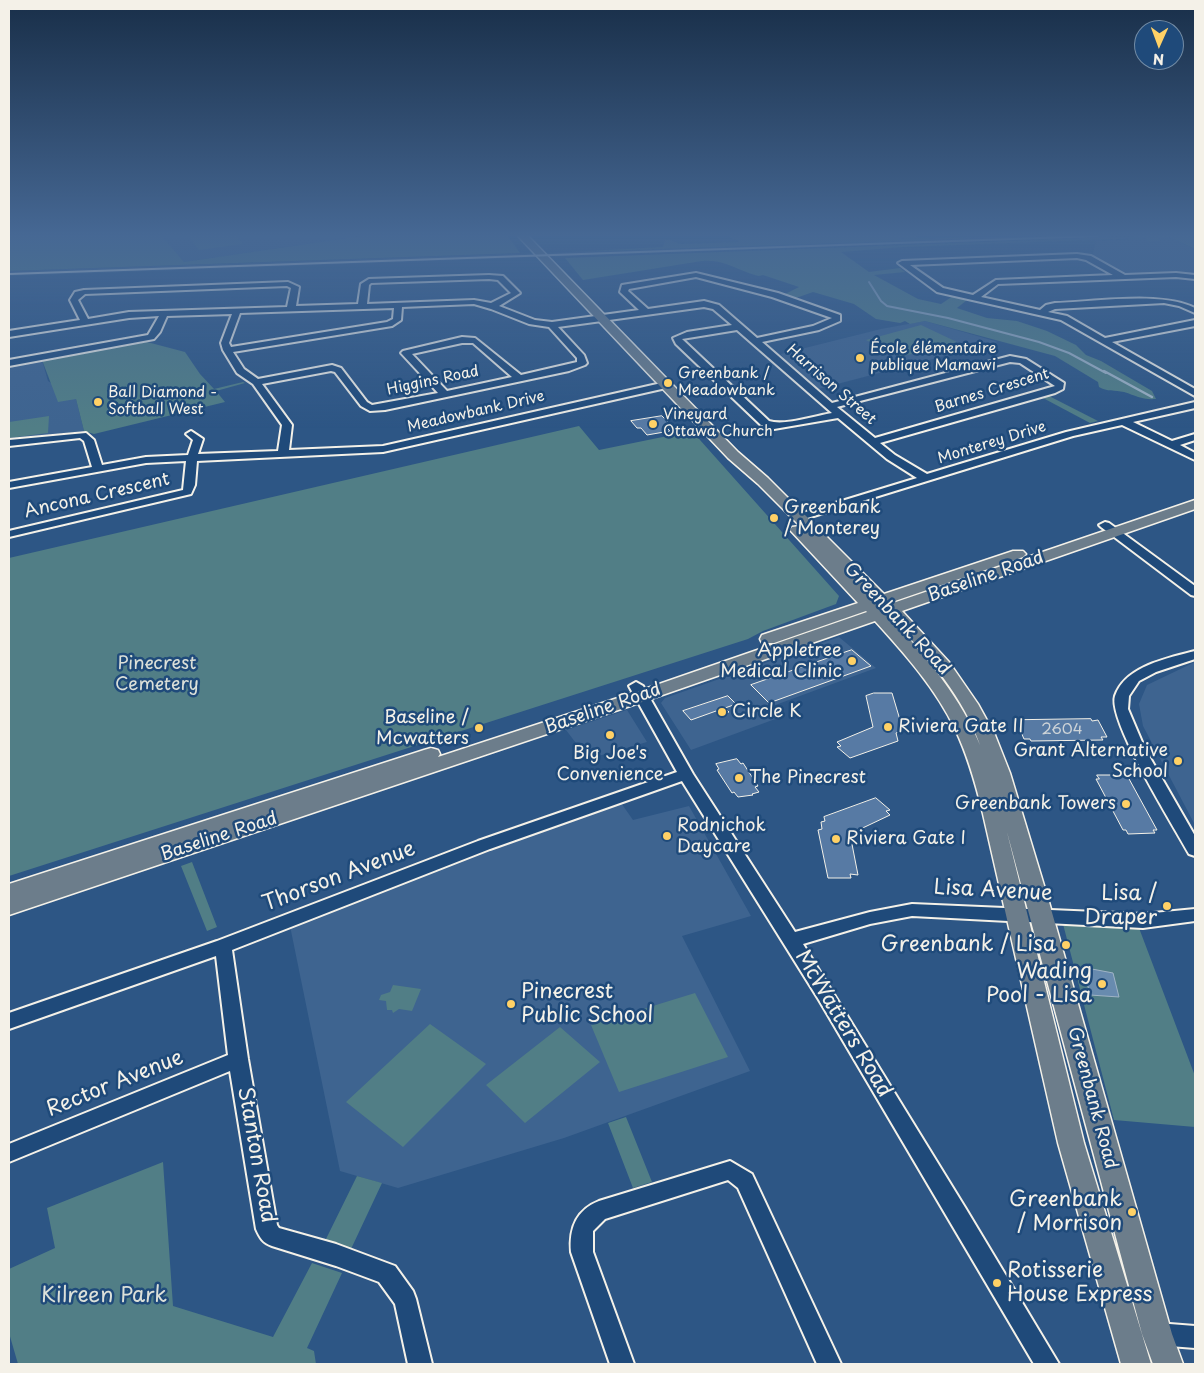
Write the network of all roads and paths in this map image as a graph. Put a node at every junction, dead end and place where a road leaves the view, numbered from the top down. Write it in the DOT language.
graph roads {
  1 [pos="74,300"];
  2 [pos="293,300"];
  3 [pos="363,300"];
  4 [pos="504,300"];
  5 [pos="585,300"];
  6 [pos="633,300"];
  7 [pos="792,300"];
  8 [pos="984,300"];
  9 [pos="398,305"];
  10 [pos="362,306"];
  11 [pos="493,306"];
  12 [pos="291,309"];
  13 [pos="645,311"];
  14 [pos="1195,311"];
  15 [pos="237,312"];
  16 [pos="1042,312"];
  17 [pos="164,314"];
  18 [pos="602,317"];
  19 [pos="86,322"];
  20 [pos="1195,323"];
  21 [pos="552,324"];
  22 [pos="739,327"];
  23 [pos="9,334"];
  24 [pos="756,341"];
  25 [pos="1104,341"];
  26 [pos="227,350"];
  27 [pos="9,363"];
  28 [pos="519,378"];
  29 [pos="256,382"];
  30 [pos="666,385"];
  31 [pos="1195,393"];
  32 [pos="444,394"];
  33 [pos="1195,404"];
  34 [pos="831,406"];
  35 [pos="840,415"];
  36 [pos="1122,421"];
  37 [pos="191,434"];
  38 [pos="1195,437"];
  39 [pos="873,442"];
  40 [pos="9,443"];
  41 [pos="1171,445"];
  42 [pos="287,454"];
  43 [pos="733,455"];
  44 [pos="1195,457"];
  45 [pos="192,458"];
  46 [pos="288,467"];
  47 [pos="98,468"];
  48 [pos="927,479"];
  49 [pos="9,485"];
  50 [pos="1195,494"];
  51 [pos="1195,504"];
  52 [pos="800,517"];
  53 [pos="1110,529"];
  54 [pos="9,534"];
  55 [pos="1195,592"];
  56 [pos="880,607"];
  57 [pos="1195,655"];
  58 [pos="639,691"];
  59 [pos="686,774"];
  60 [pos="1195,850"];
  61 [pos="9,892"];
  62 [pos="9,907"];
  63 [pos="1195,914"];
  64 [pos="1017,915"];
  65 [pos="1042,916"];
  66 [pos="792,940"];
  67 [pos="223,946"];
  68 [pos="9,1021"];
  69 [pos="238,1059"];
  70 [pos="9,1153"];
  71 [pos="1157,1334"];
  72 [pos="1195,1337"];
  73 [pos="420,1364"];
  74 [pos="622,1364"];
  75 [pos="829,1364"];
  76 [pos="1047,1364"];
  77 [pos="1136,1364"];
  78 [pos="1168,1364"];
  1 -- 19 [label="street"];
  2 -- 12 [label="street"];
  3 -- 10 [label="street"];
  4 -- 11 [label="street"];
  5 -- 18 [label="main road, Greenbank Road"];
  6 -- 13 [label="street"];
  7 -- 24 [label="street"];
  8 -- 16 [label="street"];
  9 -- 10 [label="street, Harrison Street"];
  9 -- 11 [label="street, Harrison Street"];
  9 -- 26 [label="street"];
  10 -- 12 [label="street, Harrison Street"];
  11 -- 21 [label="street, Harrison Street"];
  12 -- 15 [label="street, Harrison Street"];
  13 -- 18 [label="street, Harrison Street"];
  13 -- 22 [label="street, Harrison Street"];
  14 -- 16 [label="street"];
  15 -- 17 [label="street, Harrison Street"];
  15 -- 26 [label="street"];
  16 -- 25 [label="street"];
  17 -- 19 [label="street, Harrison Street"];
  17 -- 27 [label="street"];
  18 -- 21 [label="street, Harrison Street"];
  18 -- 30 [label="main road, Greenbank Road"];
  19 -- 23 [label="street, Harrison Street"];
  20 -- 25 [label="street"];
  21 -- 28 [label="street, Higgins Road"];
  22 -- 24 [label="street, Harrison Street"];
  22 -- 35 [label="street"];
  24 -- 34 [label="street, Harrison Street"];
  25 -- 31 [label="street"];
  26 -- 29 [label="street"];
  28 -- 32 [label="street, Higgins Road"];
  28 -- 32 [label="street"];
  29 -- 32 [label="street, Higgins Road"];
  29 -- 42 [label="street"];
  30 -- 42 [label="street, Meadowbank Drive"];
  30 -- 43 [label="main road, Greenbank Road"];
  33 -- 36 [label="street, Monterey Drive"];
  34 -- 35 [label="street, Harrison Street"];
  34 -- 39 [label="street, Barnes Crescent"];
  35 -- 39 [label="street, Harrison Street"];
  36 -- 41 [label="street"];
  36 -- 48 [label="street, Monterey Drive"];
  37 -- 45 [label="street"];
  38 -- 41 [label="street"];
  39 -- 48 [label="street, Harrison Street"];
  40 -- 47 [label="street"];
  41 -- 44 [label="street"];
  42 -- 45 [label="street, Meadowbank Drive"];
  42 -- 46 [label="street"];
  43 -- 52 [label="main road, Greenbank Road"];
  43 -- 56 [label="main road, Greenbank Road"];
  45 -- 47 [label="street, Meadowbank Drive"];
  45 -- 54 [label="street, Ancona Crescent"];
  47 -- 49 [label="street, Meadowbank Drive"];
  48 -- 52 [label="street, Monterey Drive"];
  50 -- 53 [label="main road, Baseline Road"];
  51 -- 53 [label="main road, Baseline Road"];
  52 -- 56 [label="main road, Greenbank Road"];
  53 -- 55 [label="street"];
  53 -- 56 [label="main road, Baseline Road"];
  56 -- 58 [label="main road, Baseline Road"];
  56 -- 64 [label="main road, Greenbank Road"];
  56 -- 65 [label="main road, Greenbank Road"];
  57 -- 60 [label="street"];
  58 -- 59 [label="street, McWatters Road"];
  58 -- 61 [label="main road, Baseline Road"];
  58 -- 62 [label="main road, Baseline Road"];
  59 -- 66 [label="street, McWatters Road"];
  59 -- 67 [label="street, Thorson Avenue"];
  63 -- 65 [label="street, Lisa Avenue"];
  64 -- 65 [label="street, Lisa Avenue"];
  64 -- 66 [label="street, Lisa Avenue"];
  64 -- 77 [label="main road, Greenbank Road"];
  65 -- 71 [label="main road, Greenbank Road"];
  66 -- 76 [label="street, McWatters Road"];
  67 -- 68 [label="street, Thorson Avenue"];
  67 -- 69 [label="street, Stanton Road"];
  69 -- 70 [label="street, Rector Avenue"];
  69 -- 73 [label="street, Stanton Road"];
  71 -- 72 [label="street"];
  71 -- 78 [label="main road, Greenbank Road"];
  74 -- 75 [label="street"];
}
